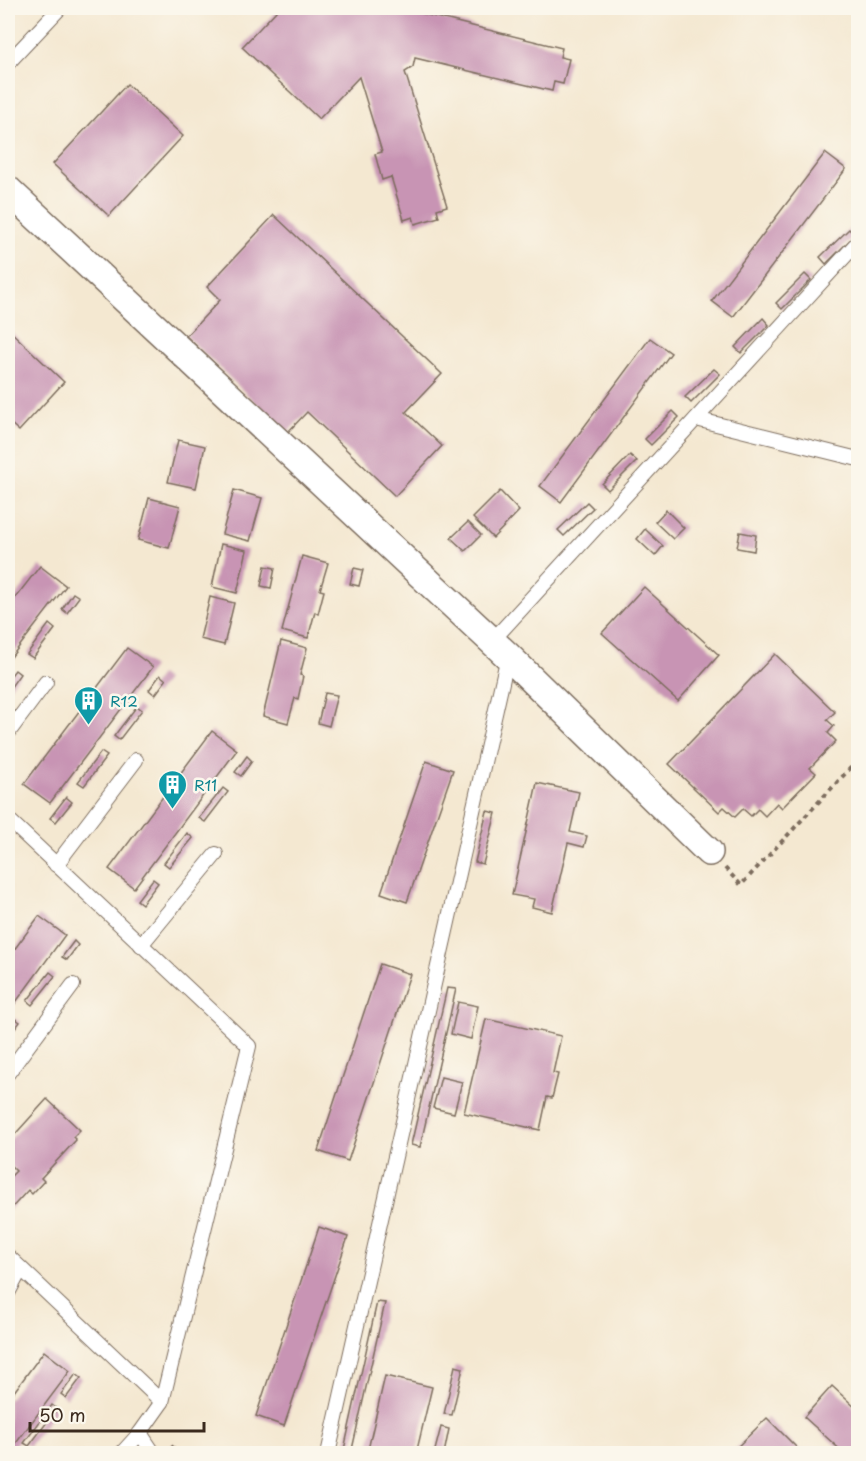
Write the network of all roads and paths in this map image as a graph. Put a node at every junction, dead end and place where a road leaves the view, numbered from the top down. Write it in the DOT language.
graph roads {
  1 [pos="60,8"];
  2 [pos="8,63"];
  3 [pos="8,190"];
  4 [pos="858,242"];
  5 [pos="696,419"];
  6 [pos="858,459"];
  7 [pos="500,649"];
  8 [pos="46,682"];
  9 [pos="8,734"];
  10 [pos="136,760"];
  11 [pos="858,760"];
  12 [pos="8,819"];
  13 [pos="709,852"];
  14 [pos="216,854"];
  15 [pos="56,865"];
  16 [pos="141,945"];
  17 [pos="73,985"];
  18 [pos="8,1073"];
  19 [pos="8,1256"];
  20 [pos="21,1269"];
  21 [pos="8,1293"];
  22 [pos="162,1402"];
  23 [pos="140,1433"];
  24 [pos="121,1454"];
  25 [pos="154,1454"];
  26 [pos="328,1454"];
  1 -- 2 [label="lane"];
  3 -- 7 [label="street"];
  4 -- 5 [label="lane"];
  5 -- 6 [label="lane"];
  5 -- 7 [label="lane"];
  7 -- 13 [label="street"];
  7 -- 26 [label="lane"];
  8 -- 9 [label="lane"];
  10 -- 15 [label="lane"];
  11 -- 13 [label="path"];
  12 -- 15 [label="lane"];
  14 -- 16 [label="lane"];
  15 -- 16 [label="lane"];
  16 -- 22 [label="lane"];
  17 -- 18 [label="lane"];
  19 -- 20 [label="lane"];
  20 -- 21 [label="lane"];
  20 -- 22 [label="lane"];
  22 -- 23 [label="lane"];
  23 -- 24 [label="lane"];
  23 -- 25 [label="lane"];
}
